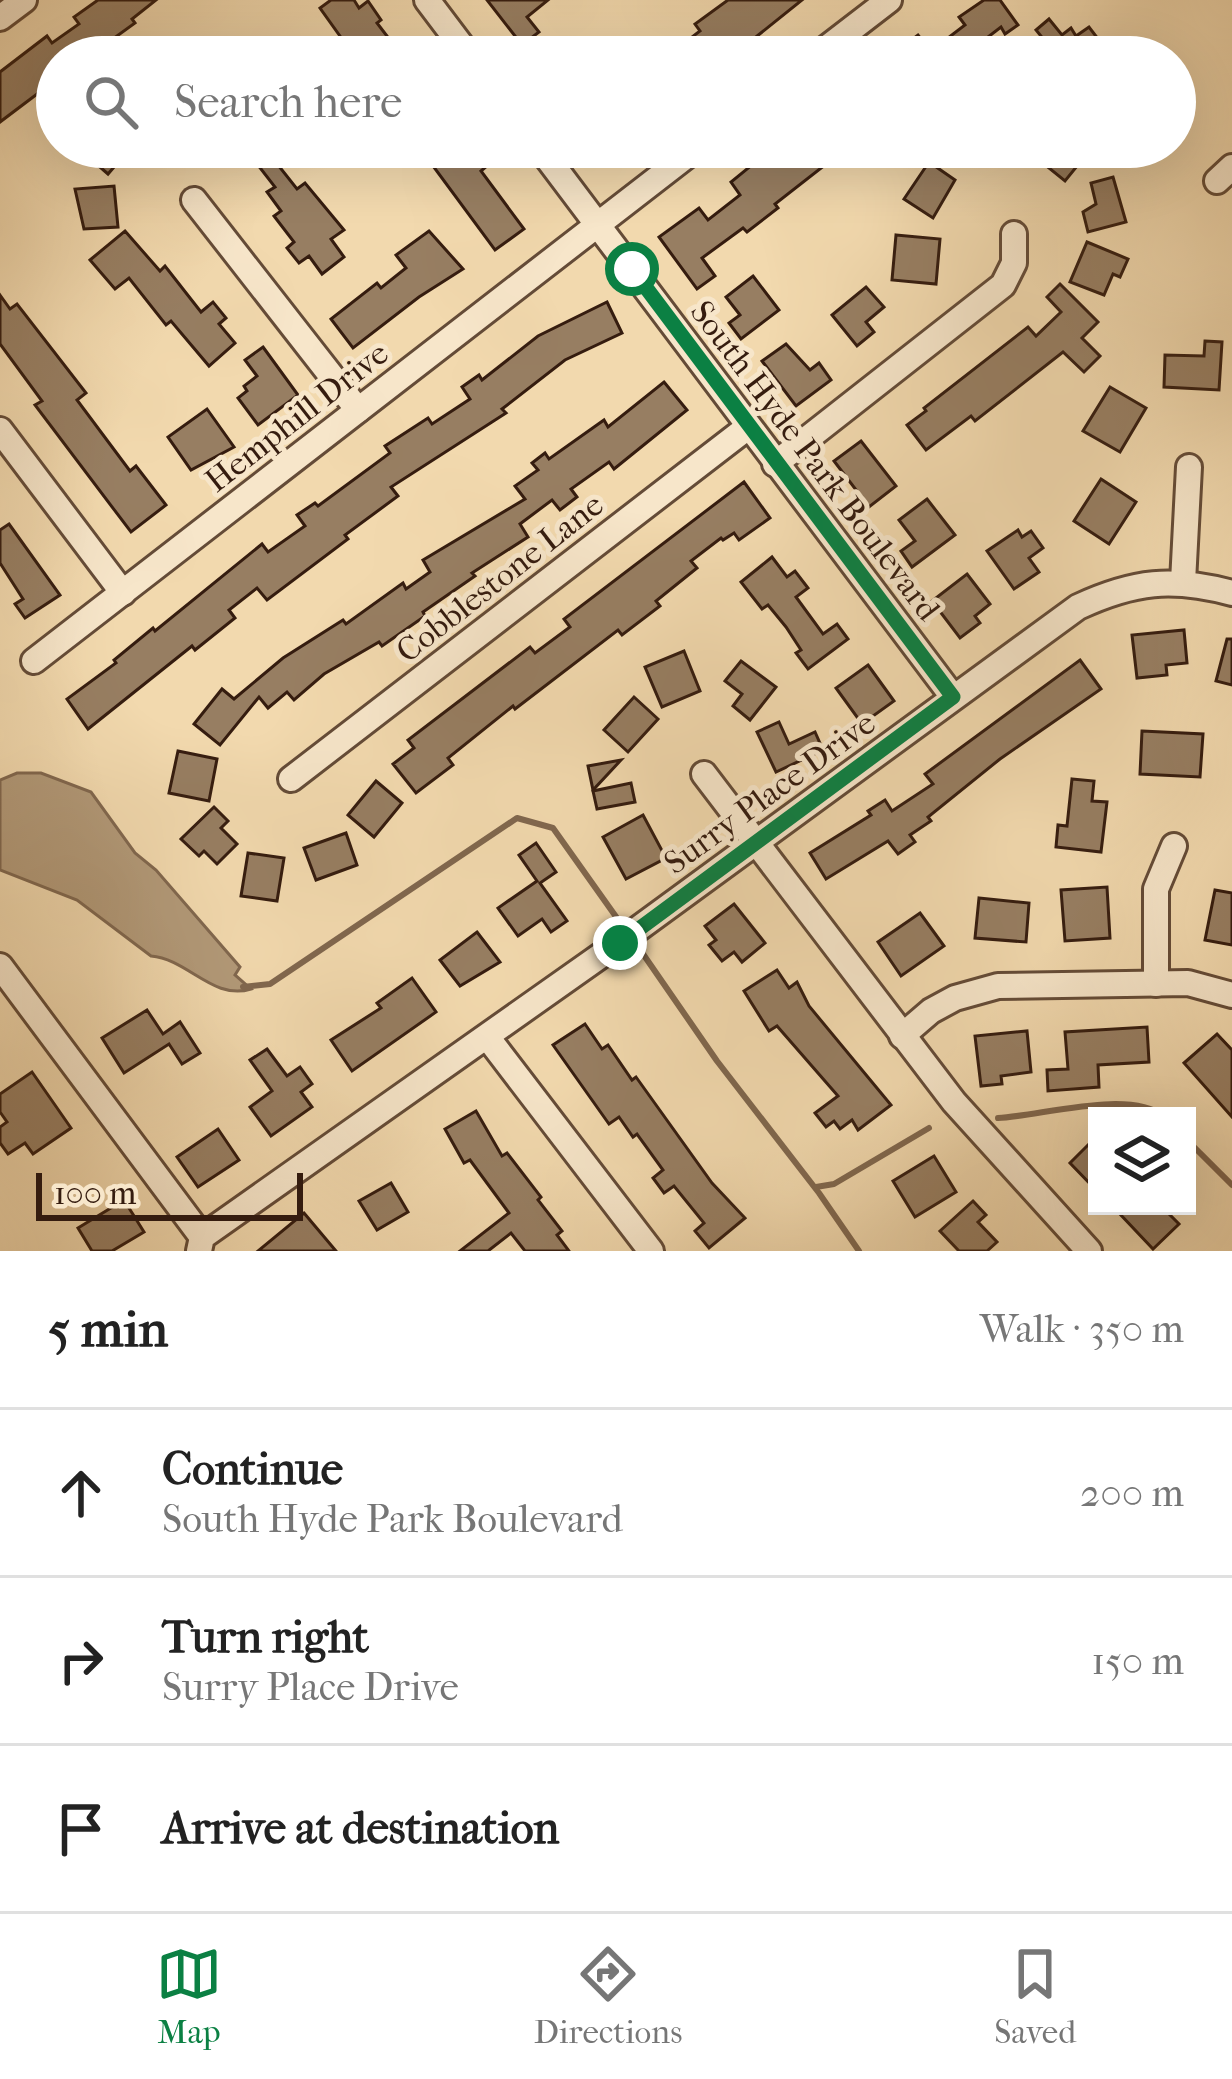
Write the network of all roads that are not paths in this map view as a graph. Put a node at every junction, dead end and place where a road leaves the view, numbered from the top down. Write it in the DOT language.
graph roads {
  1 [pos="24,0"];
  2 [pos="427,0"];
  3 [pos="878,4"];
  4 [pos="0,18"];
  5 [pos="454,36"];
  6 [pos="840,36"];
  7 [pos="555,168"];
  8 [pos="671,168"];
  9 [pos="194,200"];
  10 [pos="598,224"];
  11 [pos="1014,234"];
  12 [pos="358,410"];
  13 [pos="748,427"];
  14 [pos="0,430"];
  15 [pos="775,464"];
  16 [pos="1189,467"];
  17 [pos="1184,582"];
  18 [pos="123,593"];
  19 [pos="1232,593"];
  20 [pos="34,661"];
  21 [pos="953,697"];
  22 [pos="704,774"];
  23 [pos="291,779"];
  24 [pos="754,844"];
  25 [pos="1174,846"];
  26 [pos="0,966"];
  27 [pos="1156,984"];
  28 [pos="1232,995"];
  29 [pos="902,1036"];
  30 [pos="488,1038"];
  31 [pos="200,1244"];
  32 [pos="650,1251"];
  33 [pos="1089,1251"];
  1 -- 4 [label="street"];
  2 -- 5 [label="street"];
  3 -- 6 [label="street"];
  7 -- 10 [label="street, South Hyde Park Boulevard"];
  8 -- 10 [label="street, Hemphill Drive"];
  9 -- 12 [label="street"];
  10 -- 12 [label="street, Hemphill Drive"];
  10 -- 13 [label="street, South Hyde Park Boulevard"];
  11 -- 15 [label="street"];
  12 -- 18 [label="street, Hemphill Drive"];
  13 -- 15 [label="street, South Hyde Park Boulevard"];
  13 -- 23 [label="street, Cobblestone Lane"];
  14 -- 18 [label="street"];
  15 -- 21 [label="street, South Hyde Park Boulevard"];
  16 -- 17 [label="street"];
  17 -- 19 [label="street, Surry Place Drive"];
  17 -- 21 [label="street, Surry Place Drive"];
  18 -- 20 [label="street, Hemphill Drive"];
  21 -- 24 [label="street, Surry Place Drive"];
  22 -- 24 [label="street"];
  24 -- 29 [label="street"];
  24 -- 30 [label="street, Surry Place Drive"];
  25 -- 27 [label="street"];
  26 -- 31 [label="street"];
  27 -- 28 [label="street"];
  27 -- 29 [label="street"];
  29 -- 33 [label="street"];
  30 -- 31 [label="street, Surry Place Drive"];
  30 -- 32 [label="street"];
}
